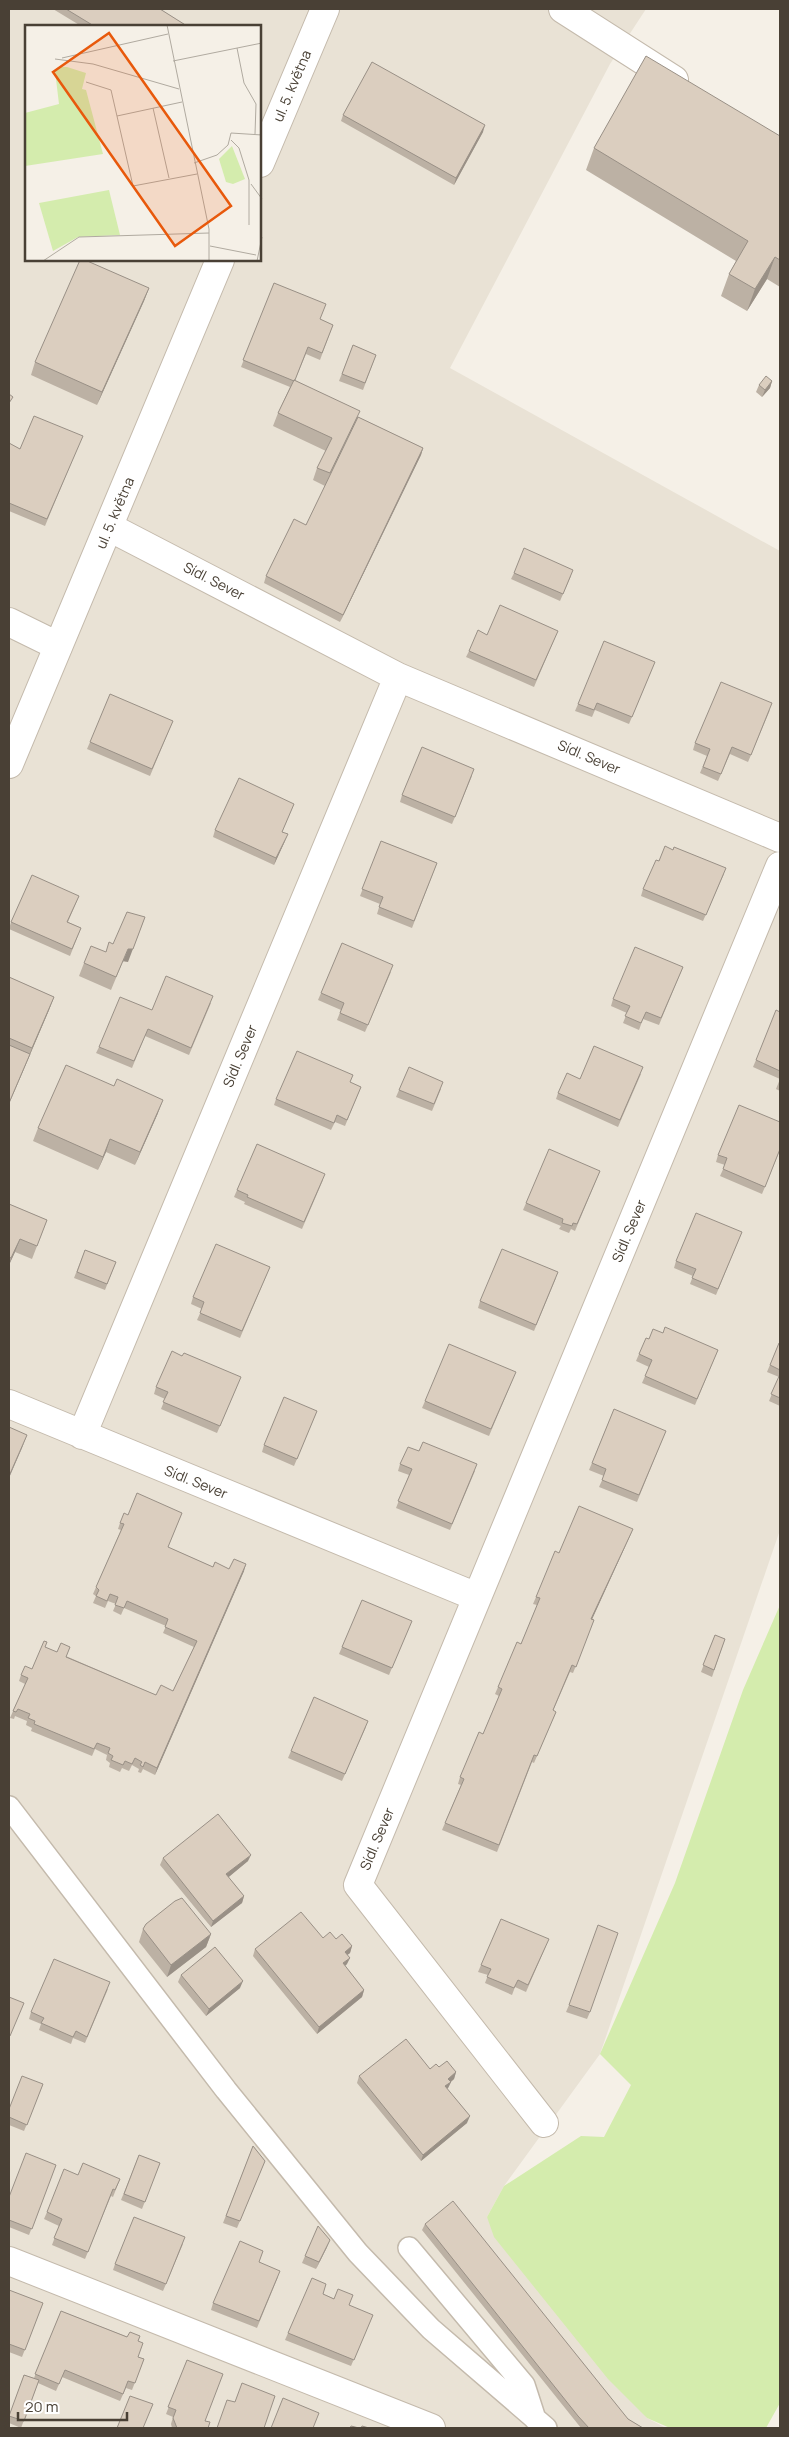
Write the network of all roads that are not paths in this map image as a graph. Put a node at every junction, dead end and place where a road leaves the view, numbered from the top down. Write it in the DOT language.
graph roads {
  1 [pos="325,9"];
  2 [pos="563,9"];
  3 [pos="693,93"];
  4 [pos="261,161"];
  5 [pos="220,261"];
  6 [pos="109,527"];
  7 [pos="9,622"];
  8 [pos="58,646"];
  9 [pos="398,677"];
  10 [pos="9,764"];
  11 [pos="780,838"];
  12 [pos="780,866"];
  13 [pos="9,1404"];
  14 [pos="82,1435"];
  15 [pos="477,1597"];
  16 [pos="9,1807"];
  17 [pos="544,2123"];
  18 [pos="409,2248"];
  19 [pos="9,2261"];
  20 [pos="540,2424"];
  21 [pos="431,2428"];
  1 -- 4 [label="street, ul. 5. května"];
  2 -- 3 [label="street"];
  5 -- 6 [label="street, ul. 5. května"];
  6 -- 8 [label="street, ul. 5. května"];
  6 -- 9 [label="street, Sídl. Sever"];
  7 -- 8 [label="street"];
  8 -- 10 [label="street, ul. 5. května"];
  9 -- 11 [label="street, Sídl. Sever"];
  9 -- 14 [label="street, Sídl. Sever"];
  12 -- 15 [label="street, Sídl. Sever"];
  13 -- 14 [label="street, Sídl. Sever"];
  14 -- 15 [label="street, Sídl. Sever"];
  15 -- 17 [label="street, Sídl. Sever"];
  16 -- 20 [label="lane"];
  18 -- 20 [label="lane"];
  19 -- 21 [label="street"];
}
